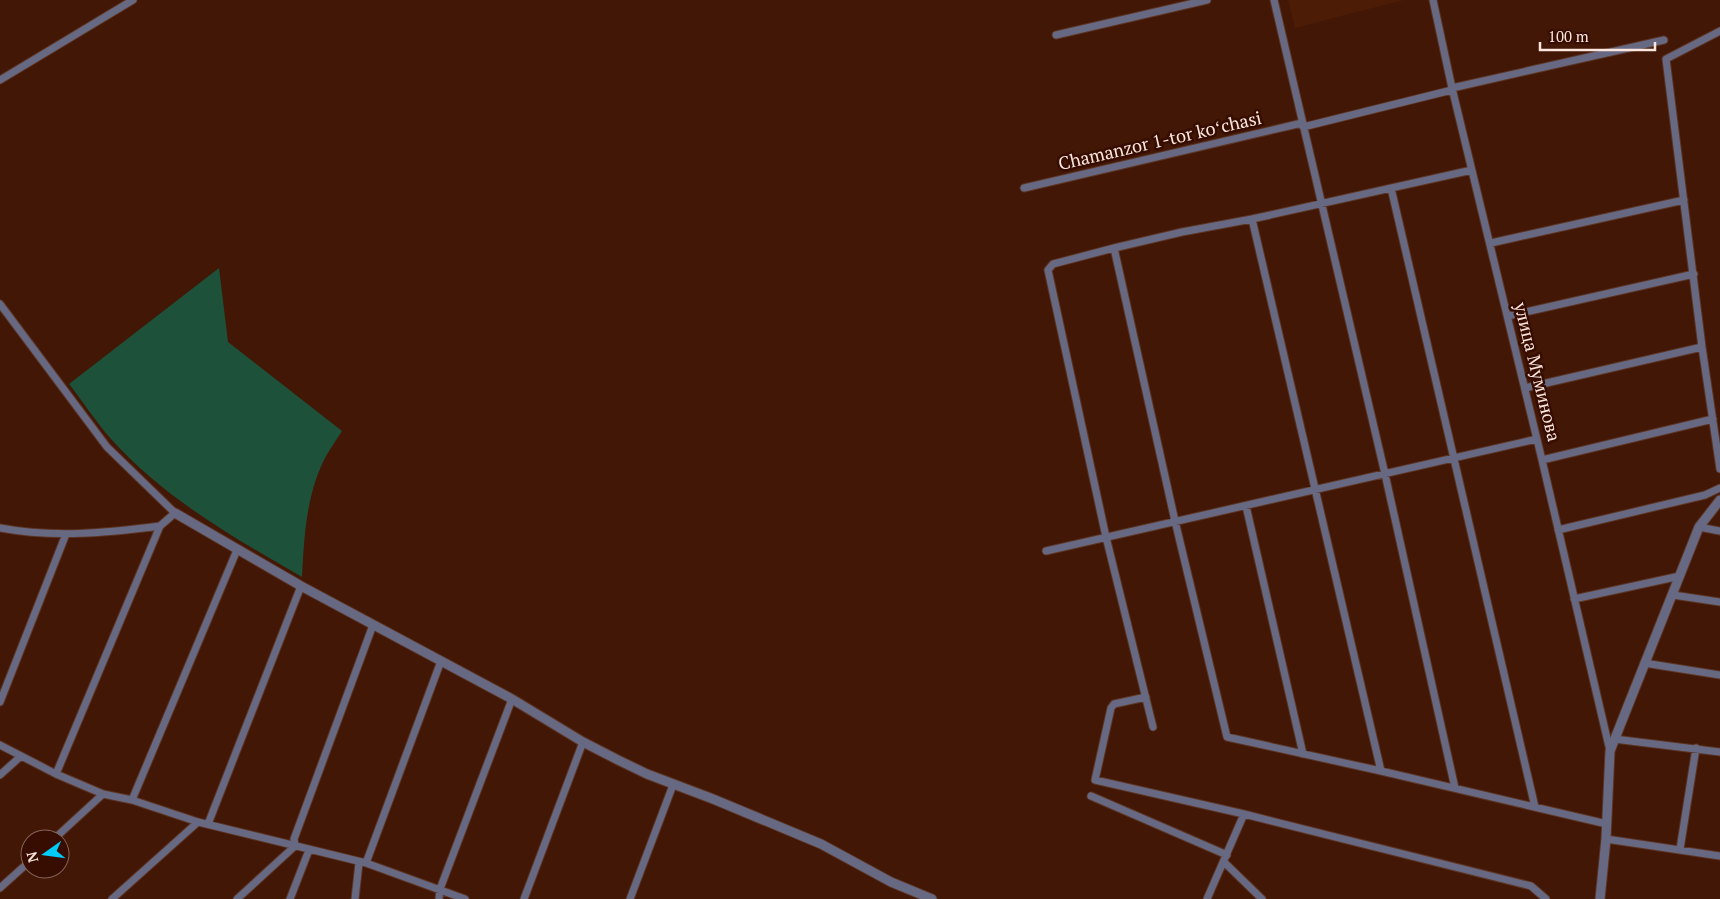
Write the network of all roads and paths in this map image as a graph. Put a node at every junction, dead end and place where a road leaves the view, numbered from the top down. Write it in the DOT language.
graph roads {
  1 [pos="133,0"];
  2 [pos="1206,0"];
  3 [pos="1274,0"];
  4 [pos="1432,0"];
  5 [pos="1720,32"];
  6 [pos="1056,35"];
  7 [pos="1664,40"];
  8 [pos="0,80"];
  9 [pos="1452,89"];
  10 [pos="1303,125"];
  11 [pos="1472,170"];
  12 [pos="1024,188"];
  13 [pos="1392,188"];
  14 [pos="1684,200"];
  15 [pos="1322,204"];
  16 [pos="1252,218"];
  17 [pos="1491,243"];
  18 [pos="1114,248"];
  19 [pos="1694,274"];
  20 [pos="0,304"];
  21 [pos="1508,316"];
  22 [pos="1702,347"];
  23 [pos="1525,388"];
  24 [pos="1713,419"];
  25 [pos="1537,440"];
  26 [pos="1454,458"];
  27 [pos="1542,460"];
  28 [pos="1720,469"];
  29 [pos="1385,474"];
  30 [pos="1720,488"];
  31 [pos="1316,490"];
  32 [pos="1720,500"];
  33 [pos="1246,506"];
  34 [pos="175,513"];
  35 [pos="1175,521"];
  36 [pos="160,526"];
  37 [pos="0,528"];
  38 [pos="1699,528"];
  39 [pos="1558,530"];
  40 [pos="1720,530"];
  41 [pos="66,534"];
  42 [pos="1106,537"];
  43 [pos="237,550"];
  44 [pos="1046,551"];
  45 [pos="1680,576"];
  46 [pos="301,586"];
  47 [pos="1673,595"];
  48 [pos="1574,599"];
  49 [pos="1720,602"];
  50 [pos="372,625"];
  51 [pos="441,661"];
  52 [pos="1644,662"];
  53 [pos="1720,675"];
  54 [pos="1146,697"];
  55 [pos="512,700"];
  56 [pos="0,702"];
  57 [pos="1153,727"];
  58 [pos="1614,739"];
  59 [pos="583,742"];
  60 [pos="0,745"];
  61 [pos="1696,748"];
  62 [pos="1610,751"];
  63 [pos="1720,752"];
  64 [pos="1303,754"];
  65 [pos="21,756"];
  66 [pos="1380,771"];
  67 [pos="56,774"];
  68 [pos="0,775"];
  69 [pos="673,785"];
  70 [pos="1455,788"];
  71 [pos="104,794"];
  72 [pos="1091,796"];
  73 [pos="132,800"];
  74 [pos="1535,807"];
  75 [pos="1244,814"];
  76 [pos="198,822"];
  77 [pos="208,824"];
  78 [pos="1607,824"];
  79 [pos="65,829"];
  80 [pos="1606,839"];
  81 [pos="295,846"];
  82 [pos="1680,849"];
  83 [pos="309,850"];
  84 [pos="1720,856"];
  85 [pos="1226,858"];
  86 [pos="363,863"];
  87 [pos="20,870"];
  88 [pos="0,888"];
  89 [pos="440,889"];
  90 [pos="112,899"];
  91 [pos="237,899"];
  92 [pos="290,899"];
  93 [pos="355,899"];
  94 [pos="438,899"];
  95 [pos="466,899"];
  96 [pos="524,899"];
  97 [pos="630,899"];
  98 [pos="932,899"];
  99 [pos="1207,899"];
  100 [pos="1262,899"];
  101 [pos="1546,899"];
  102 [pos="1600,899"];
  1 -- 8 [label="street"];
  2 -- 6 [label="street"];
  3 -- 10 [label="street"];
  4 -- 9 [label="street, улица Муминова"];
  5 -- 14 [label="street"];
  7 -- 9 [label="street, Chamanzor 1-tor koʻchasi"];
  9 -- 10 [label="street, Chamanzor 1-tor koʻchasi"];
  9 -- 11 [label="street, улица Муминова"];
  10 -- 12 [label="street, Chamanzor 1-tor koʻchasi"];
  10 -- 15 [label="street"];
  11 -- 13 [label="street"];
  11 -- 17 [label="street, улица Муминова"];
  13 -- 15 [label="street"];
  13 -- 26 [label="street"];
  14 -- 17 [label="street"];
  14 -- 19 [label="street"];
  15 -- 16 [label="street"];
  15 -- 29 [label="street"];
  16 -- 18 [label="street"];
  16 -- 31 [label="street"];
  17 -- 21 [label="street, улица Муминова"];
  18 -- 35 [label="street"];
  18 -- 42 [label="street"];
  19 -- 21 [label="street"];
  19 -- 22 [label="street"];
  20 -- 34 [label="street"];
  21 -- 23 [label="street, улица Муминова"];
  22 -- 23 [label="street"];
  22 -- 24 [label="street"];
  23 -- 25 [label="street, улица Муминова"];
  24 -- 27 [label="street"];
  24 -- 28 [label="street"];
  25 -- 26 [label="street"];
  25 -- 27 [label="street, улица Муминова"];
  26 -- 29 [label="street"];
  26 -- 74 [label="street"];
  27 -- 39 [label="street, улица Муминова"];
  29 -- 31 [label="street"];
  29 -- 70 [label="street"];
  30 -- 39 [label="street"];
  31 -- 33 [label="street"];
  31 -- 66 [label="street"];
  32 -- 38 [label="street"];
  33 -- 35 [label="street"];
  33 -- 64 [label="street"];
  34 -- 36 [label="street"];
  34 -- 43 [label="street"];
  35 -- 42 [label="street"];
  35 -- 64 [label="street"];
  36 -- 41 [label="street"];
  36 -- 67 [label="street"];
  37 -- 41 [label="street"];
  38 -- 40 [label="street"];
  38 -- 45 [label="street"];
  39 -- 48 [label="street, улица Муминова"];
  41 -- 56 [label="street"];
  42 -- 44 [label="street"];
  42 -- 54 [label="street"];
  43 -- 46 [label="street"];
  43 -- 73 [label="street"];
  45 -- 47 [label="street"];
  45 -- 48 [label="street"];
  46 -- 50 [label="street"];
  46 -- 77 [label="street"];
  47 -- 49 [label="street"];
  47 -- 52 [label="street"];
  48 -- 62 [label="street, улица Муминова"];
  50 -- 51 [label="street"];
  50 -- 81 [label="street"];
  51 -- 55 [label="street"];
  51 -- 86 [label="street"];
  52 -- 53 [label="street"];
  52 -- 58 [label="street"];
  54 -- 57 [label="street"];
  54 -- 75 [label="street"];
  55 -- 59 [label="street"];
  55 -- 89 [label="street"];
  58 -- 61 [label="street"];
  58 -- 62 [label="street"];
  59 -- 69 [label="street"];
  59 -- 96 [label="street"];
  60 -- 65 [label="street"];
  61 -- 63 [label="street"];
  61 -- 82 [label="street"];
  62 -- 78 [label="street"];
  64 -- 66 [label="street"];
  65 -- 67 [label="street"];
  65 -- 68 [label="street"];
  66 -- 70 [label="street"];
  67 -- 71 [label="street"];
  69 -- 97 [label="street"];
  69 -- 98 [label="street"];
  70 -- 74 [label="street"];
  71 -- 73 [label="street"];
  71 -- 79 [label="street"];
  72 -- 85 [label="street"];
  73 -- 76 [label="street"];
  74 -- 78 [label="street"];
  75 -- 85 [label="street"];
  75 -- 101 [label="street"];
  76 -- 77 [label="street"];
  76 -- 90 [label="street"];
  77 -- 81 [label="street"];
  78 -- 80 [label="street"];
  80 -- 82 [label="street"];
  80 -- 102 [label="street"];
  81 -- 83 [label="street"];
  81 -- 91 [label="street"];
  82 -- 84 [label="street"];
  83 -- 86 [label="street"];
  83 -- 92 [label="street"];
  85 -- 99 [label="street"];
  85 -- 100 [label="street"];
  86 -- 89 [label="street"];
  86 -- 93 [label="street"];
  87 -- 88 [label="street"];
  89 -- 94 [label="street"];
  89 -- 95 [label="street"];
}
